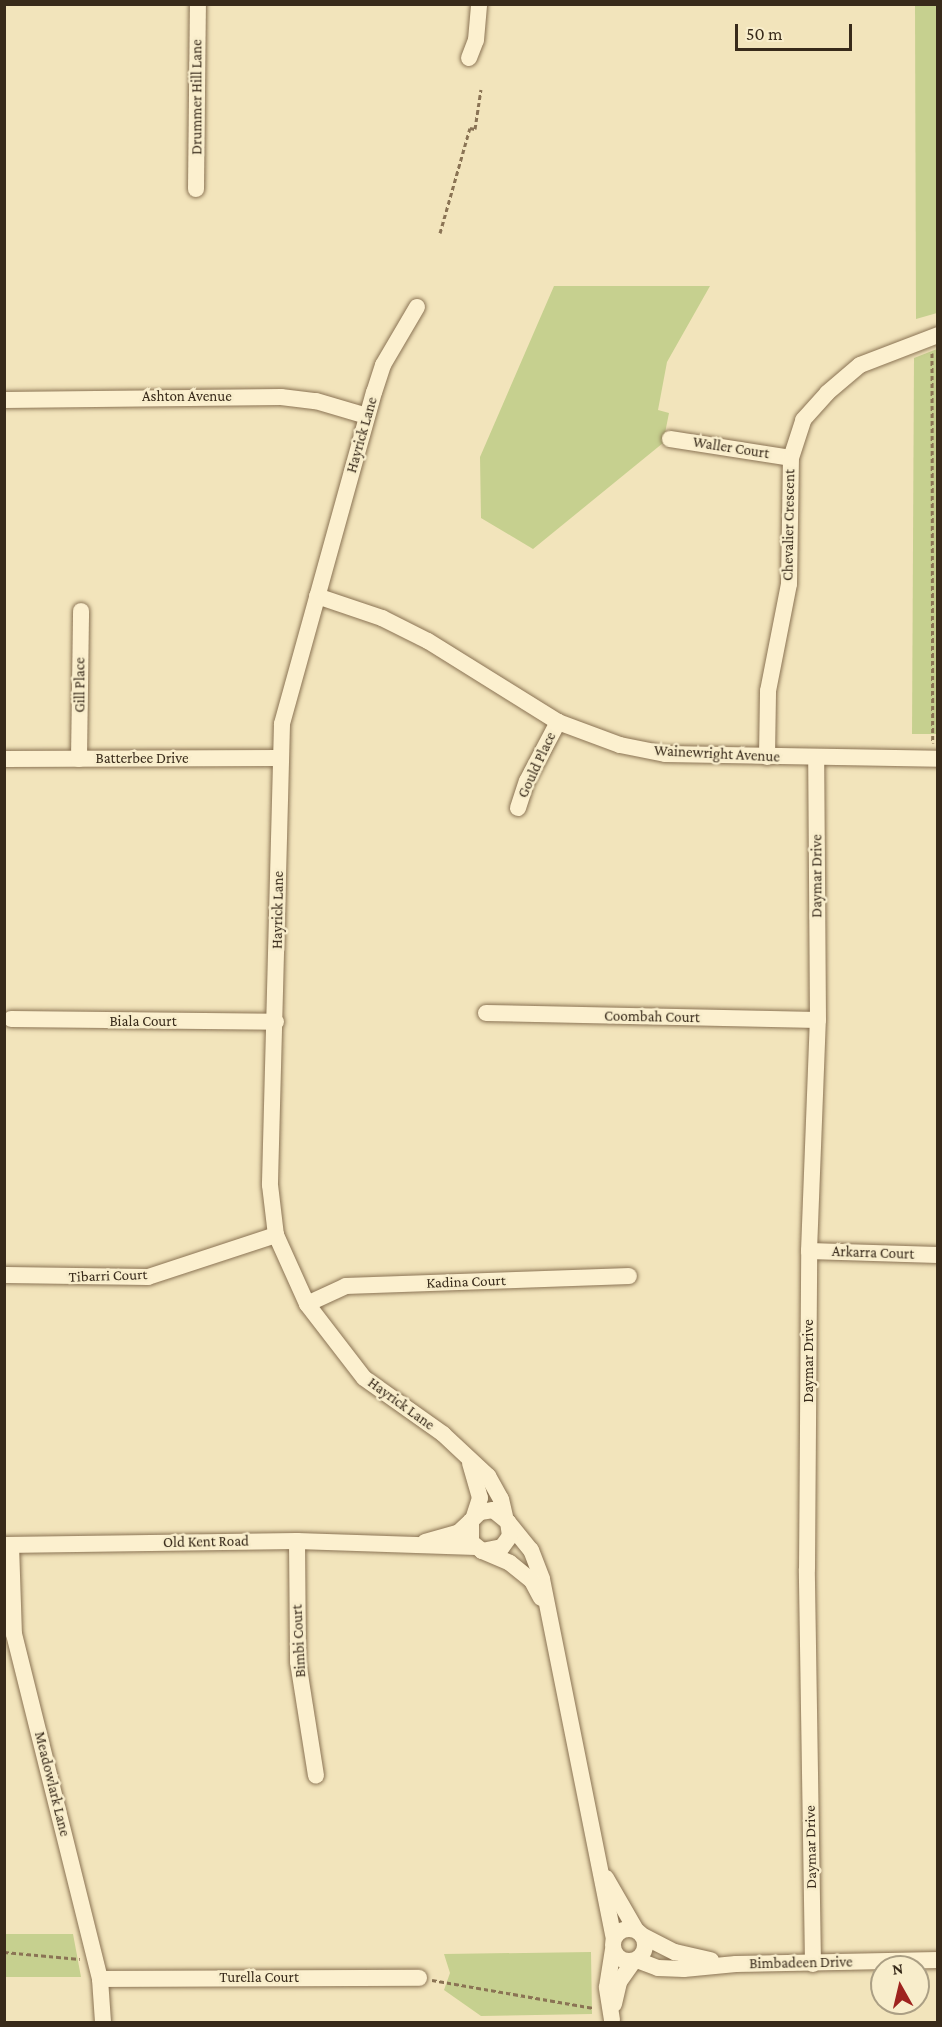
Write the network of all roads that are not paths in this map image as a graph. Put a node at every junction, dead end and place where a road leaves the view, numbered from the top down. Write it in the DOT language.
graph roads {
  1 [pos="198,4"];
  2 [pos="479,4"];
  3 [pos="469,58"];
  4 [pos="196,189"];
  5 [pos="417,307"];
  6 [pos="935,336"];
  7 [pos="4,400"];
  8 [pos="367,416"];
  9 [pos="670,439"];
  10 [pos="791,458"];
  11 [pos="317,596"];
  12 [pos="81,611"];
  13 [pos="558,722"];
  14 [pos="767,757"];
  15 [pos="280,758"];
  16 [pos="4,759"];
  17 [pos="80,759"];
  18 [pos="816,759"];
  19 [pos="935,759"];
  20 [pos="518,808"];
  21 [pos="486,1013"];
  22 [pos="11,1019"];
  23 [pos="818,1020"];
  24 [pos="276,1022"];
  25 [pos="276,1235"];
  26 [pos="809,1251"];
  27 [pos="938,1255"];
  28 [pos="6,1275"];
  29 [pos="629,1276"];
  30 [pos="307,1304"];
  31 [pos="468,1458"];
  32 [pos="473,1519"];
  33 [pos="507,1520"];
  34 [pos="297,1540"];
  35 [pos="406,1544"];
  36 [pos="8,1545"];
  37 [pos="479,1549"];
  38 [pos="546,1606"];
  39 [pos="316,1776"];
  40 [pos="602,1869"];
  41 [pos="639,1933"];
  42 [pos="614,1944"];
  43 [pos="938,1960"];
  44 [pos="635,1961"];
  45 [pos="736,1964"];
  46 [pos="813,1964"];
  47 [pos="419,1978"];
  48 [pos="100,1979"];
  49 [pos="612,2021"];
  50 [pos="103,2022"];
  1 -- 4 [label="street, Drummer Hill Lane"];
  2 -- 3 [label="street"];
  5 -- 8 [label="street, Hayrick Lane"];
  6 -- 10 [label="street, Chevalier Crescent"];
  7 -- 8 [label="street, Ashton Avenue"];
  8 -- 11 [label="street, Hayrick Lane"];
  9 -- 10 [label="street, Waller Court"];
  10 -- 14 [label="street, Chevalier Crescent"];
  11 -- 13 [label="street, Wainewright Avenue"];
  11 -- 15 [label="street, Hayrick Lane"];
  12 -- 17 [label="street, Gill Place"];
  13 -- 14 [label="street, Wainewright Avenue"];
  13 -- 20 [label="street, Gould Place"];
  14 -- 18 [label="street, Wainewright Avenue"];
  15 -- 17 [label="street, Batterbee Drive"];
  15 -- 24 [label="street, Hayrick Lane"];
  16 -- 17 [label="street, Batterbee Drive"];
  18 -- 19 [label="street, Wainewright Avenue"];
  18 -- 23 [label="street, Daymar Drive"];
  21 -- 23 [label="street, Coombah Court"];
  22 -- 24 [label="street, Biala Court"];
  23 -- 26 [label="street, Daymar Drive"];
  24 -- 25 [label="street, Hayrick Lane"];
  25 -- 28 [label="street, Tibarri Court"];
  25 -- 30 [label="street, Hayrick Lane"];
  26 -- 27 [label="street, Arkarra Court"];
  26 -- 46 [label="street, Daymar Drive"];
  29 -- 30 [label="street, Kadina Court"];
  30 -- 31 [label="street, Hayrick Lane"];
  31 -- 32 [label="street, Hayrick Lane"];
  31 -- 33 [label="street, Hayrick Lane"];
  32 -- 33 [label="street"];
  32 -- 35 [label="street, Old Kent Road"];
  32 -- 37 [label="street"];
  33 -- 37 [label="street"];
  33 -- 38 [label="street, Hayrick Lane"];
  34 -- 35 [label="street, Old Kent Road"];
  34 -- 36 [label="street, Old Kent Road"];
  34 -- 39 [label="street, Bimbi Court"];
  35 -- 37 [label="street, Old Kent Road"];
  36 -- 48 [label="street, Meadowlark Lane"];
  37 -- 38 [label="street, Hayrick Lane"];
  38 -- 40 [label="street, Hayrick Lane"];
  40 -- 41 [label="street, Hayrick Lane"];
  40 -- 42 [label="street, Hayrick Lane"];
  41 -- 42 [label="street"];
  41 -- 44 [label="street"];
  41 -- 45 [label="street, Bimbadeen Drive"];
  42 -- 44 [label="street"];
  42 -- 49 [label="street, Hayrick Lane"];
  43 -- 46 [label="street, Bimbadeen Drive"];
  44 -- 45 [label="street, Bimbadeen Drive"];
  44 -- 49 [label="street, Hayrick Lane"];
  45 -- 46 [label="street, Bimbadeen Drive"];
  47 -- 48 [label="street, Turella Court"];
  48 -- 50 [label="street, Meadowlark Lane"];
}
